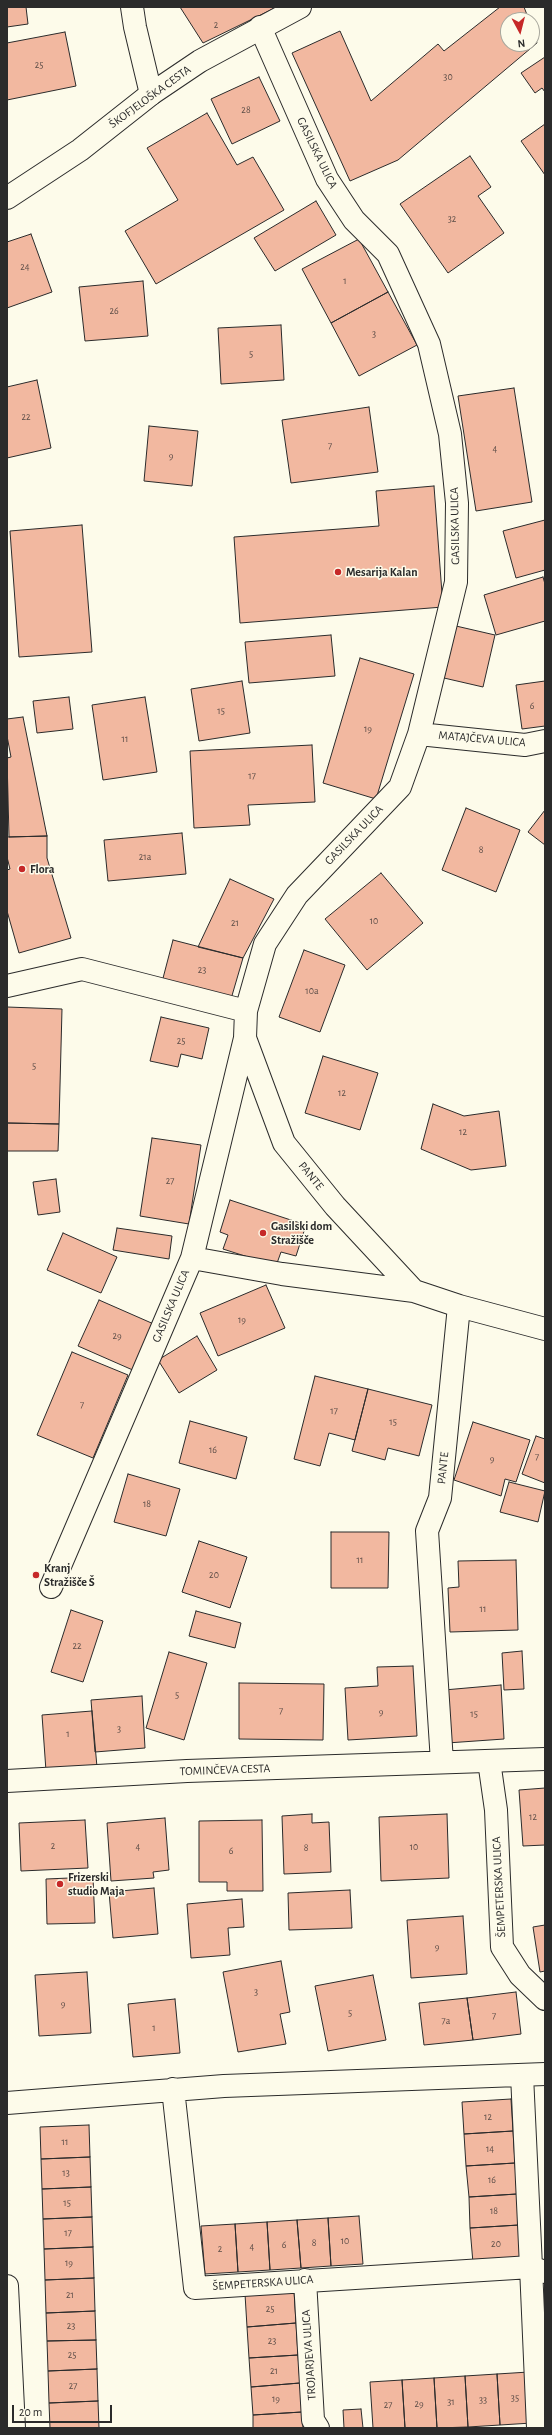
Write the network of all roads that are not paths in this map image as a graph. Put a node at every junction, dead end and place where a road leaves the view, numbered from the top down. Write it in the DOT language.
graph roads {
  1 [pos="132,7"];
  2 [pos="300,7"];
  3 [pos="260,27"];
  4 [pos="151,94"];
  5 [pos="7,198"];
  6 [pos="420,734"];
  7 [pos="545,741"];
  8 [pos="7,986"];
  9 [pos="246,1011"];
  10 [pos="245,1038"];
  11 [pos="192,1258"];
  12 [pos="414,1291"];
  13 [pos="459,1306"];
  14 [pos="545,1329"];
  15 [pos="51,1587"];
  16 [pos="545,1759"];
  17 [pos="489,1761"];
  18 [pos="442,1762"];
  19 [pos="7,1781"];
  20 [pos="545,1998"];
  21 [pos="545,2074"];
  22 [pos="522,2075"];
  23 [pos="173,2090"];
  24 [pos="7,2103"];
  25 [pos="538,2270"];
  26 [pos="305,2280"];
  27 [pos="7,2286"];
  28 [pos="14,2428"];
  29 [pos="318,2428"];
  30 [pos="538,2428"];
  1 -- 4 [label="street"];
  2 -- 3 [label="street, ŠKOFJELOŠKA CESTA"];
  3 -- 4 [label="street, ŠKOFJELOŠKA CESTA"];
  3 -- 6 [label="street, GASILSKA ULICA"];
  4 -- 5 [label="street, ŠKOFJELOŠKA CESTA"];
  6 -- 7 [label="street, MATAJČEVA ULICA"];
  6 -- 9 [label="street, GASILSKA ULICA"];
  8 -- 9 [label="street"];
  9 -- 10 [label="street, GASILSKA ULICA"];
  10 -- 11 [label="street, GASILSKA ULICA"];
  10 -- 12 [label="street, PANTE"];
  11 -- 12 [label="street, PANTE"];
  11 -- 15 [label="street, GASILSKA ULICA"];
  12 -- 13 [label="street, PANTE"];
  13 -- 14 [label="street, PANTE"];
  13 -- 18 [label="street, PANTE"];
  16 -- 17 [label="street, TOMINČEVA CESTA"];
  17 -- 18 [label="street, TOMINČEVA CESTA"];
  17 -- 20 [label="street, ŠEMPETERSKA ULICA"];
  18 -- 19 [label="street, TOMINČEVA CESTA"];
  21 -- 22 [label="street"];
  22 -- 23 [label="street"];
  22 -- 25 [label="street"];
  23 -- 24 [label="street"];
  23 -- 26 [label="street, ŠEMPETERSKA ULICA"];
  25 -- 26 [label="street, ŠEMPETERSKA ULICA"];
  25 -- 30 [label="street"];
  26 -- 29 [label="street, TROJARJEVA ULICA"];
  27 -- 28 [label="street"];
}
